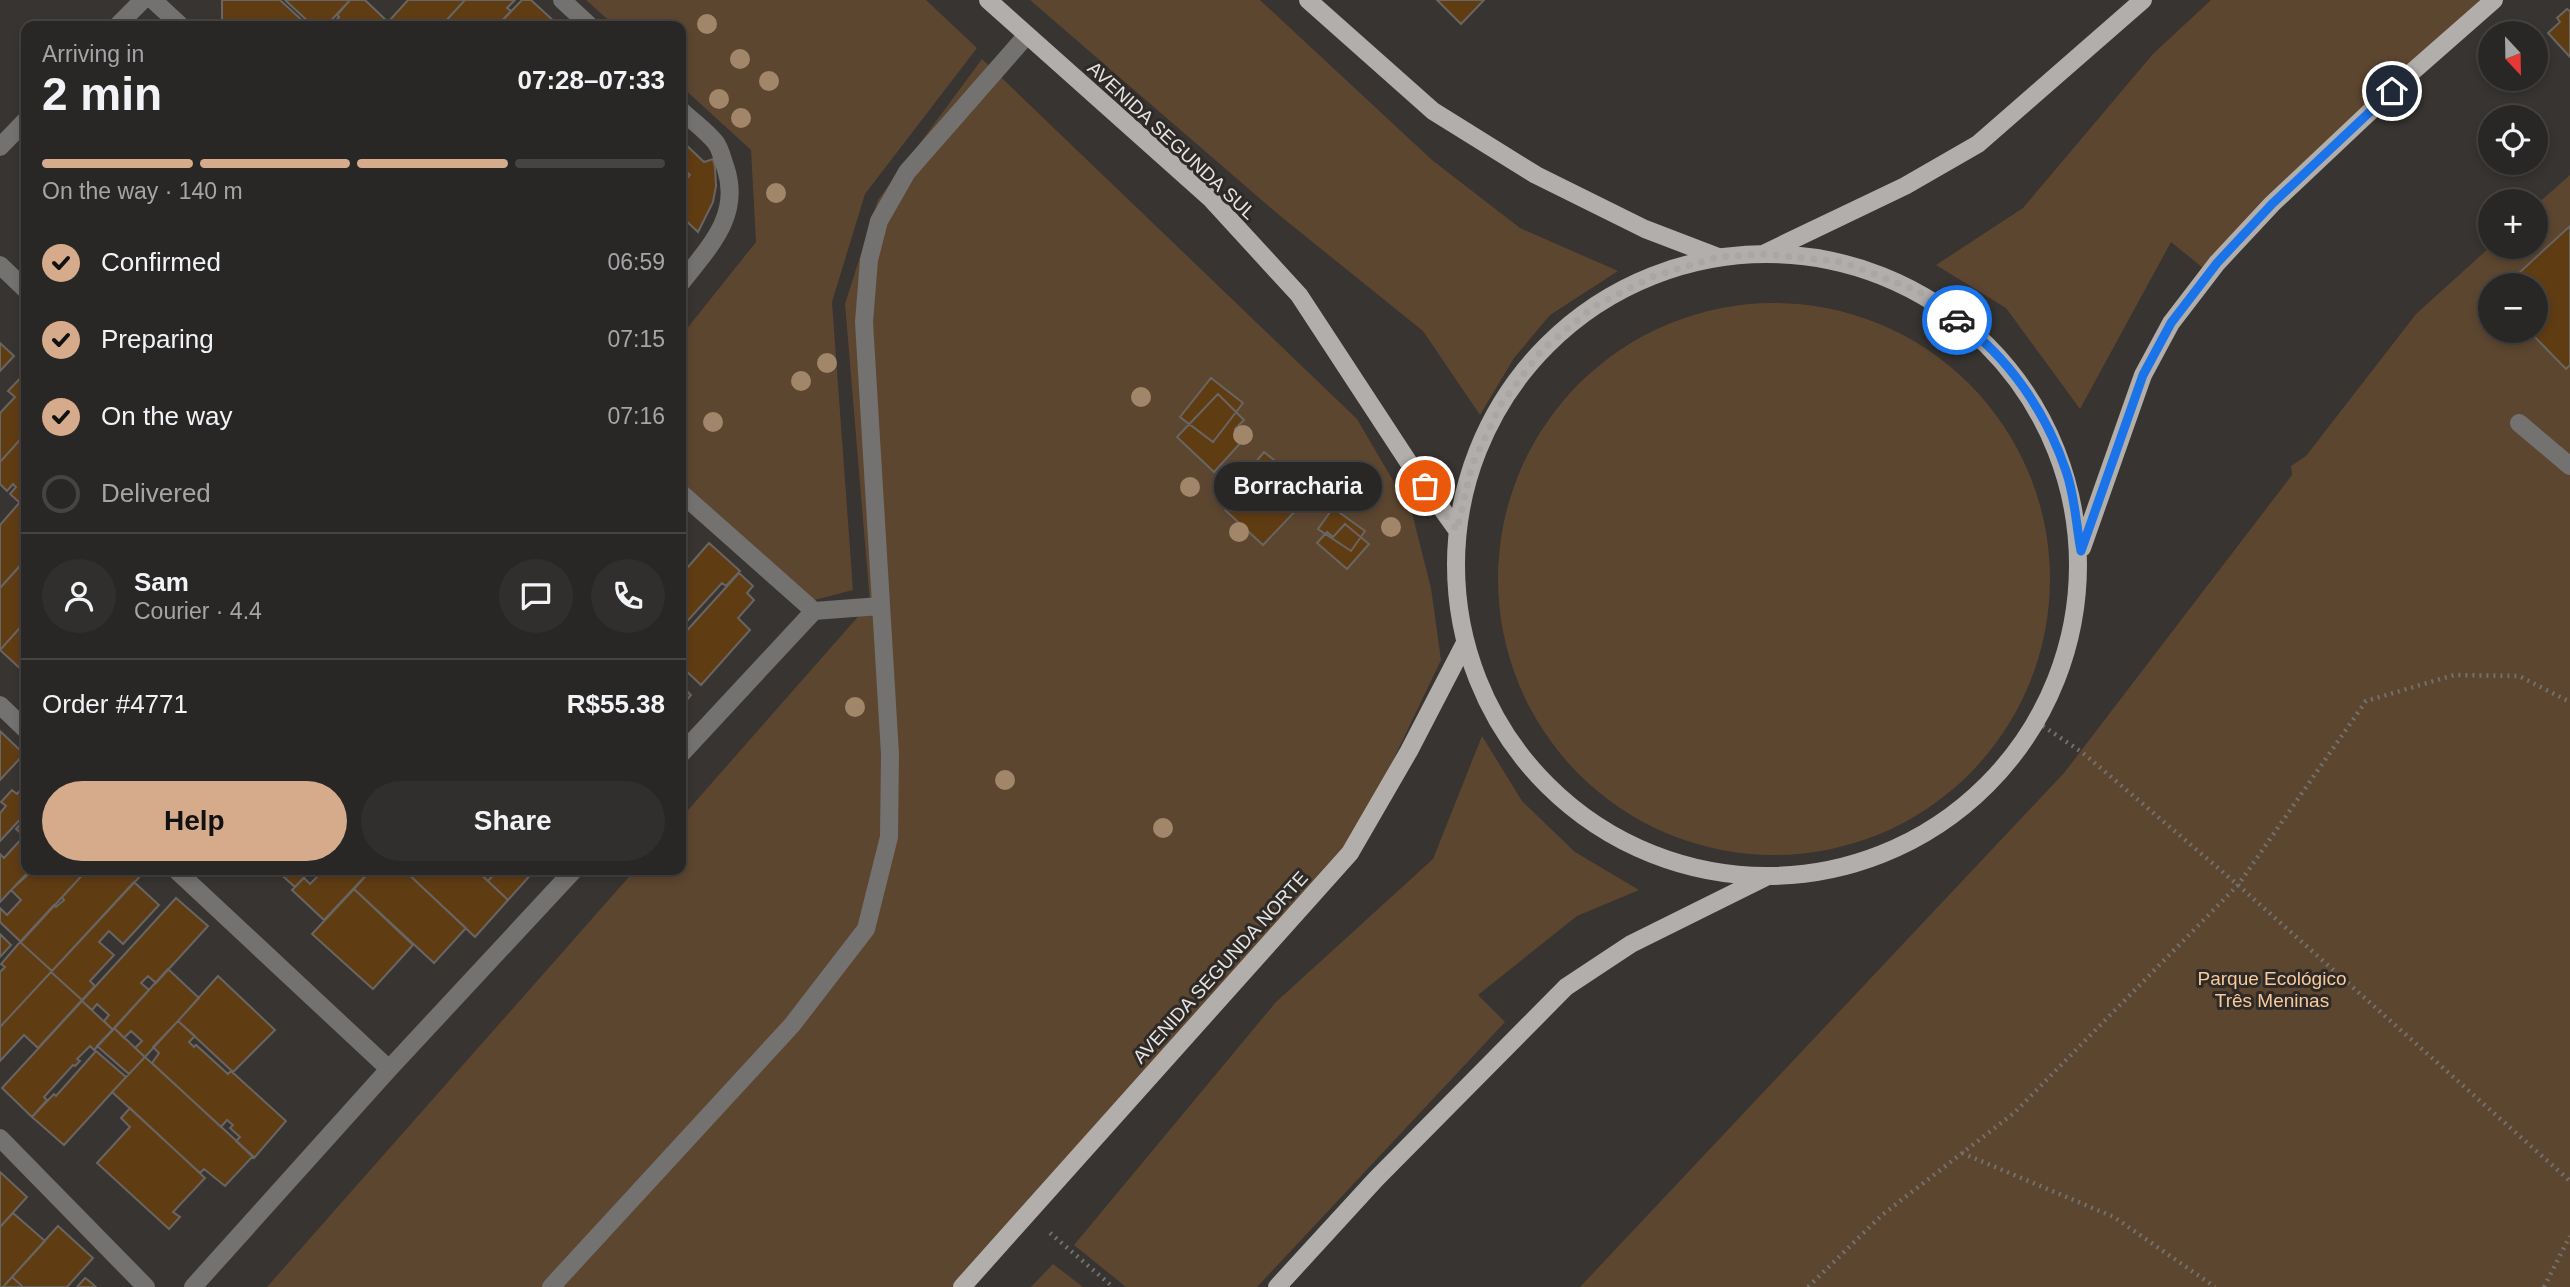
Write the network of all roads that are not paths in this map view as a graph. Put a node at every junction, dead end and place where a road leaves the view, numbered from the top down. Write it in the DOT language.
graph roads {
  1 [pos="143,0"];
  2 [pos="153,0"];
  3 [pos="562,0"];
  4 [pos="988,0"];
  5 [pos="1308,0"];
  6 [pos="2143,0"];
  7 [pos="2494,0"];
  8 [pos="122,21"];
  9 [pos="176,21"];
  10 [pos="585,21"];
  11 [pos="1027,35"];
  12 [pos="686,115"];
  13 [pos="21,125"];
  14 [pos="0,147"];
  15 [pos="1763,254"];
  16 [pos="1718,257"];
  17 [pos="0,265"];
  18 [pos="686,277"];
  19 [pos="21,285"];
  20 [pos="2519,423"];
  21 [pos="2570,466"];
  22 [pos="686,497"];
  23 [pos="1457,530"];
  24 [pos="2081,551"];
  25 [pos="880,606"];
  26 [pos="814,611"];
  27 [pos="1465,643"];
  28 [pos="0,705"];
  29 [pos="21,725"];
  30 [pos="686,749"];
  31 [pos="181,875"];
  32 [pos="569,875"];
  33 [pos="1769,876"];
  34 [pos="388,1069"];
  35 [pos="0,1138"];
  36 [pos="146,1287"];
  37 [pos="193,1287"];
  38 [pos="551,1287"];
  39 [pos="962,1287"];
  40 [pos="1277,1287"];
  1 -- 8 [label="street"];
  2 -- 9 [label="street"];
  3 -- 10 [label="street"];
  4 -- 11 [label="main road, AVENIDA SEGUNDA SUL"];
  5 -- 16 [label="main road"];
  6 -- 15 [label="main road"];
  7 -- 24 [label="main road"];
  11 -- 23 [label="main road, AVENIDA SEGUNDA SUL"];
  11 -- 25 [label="street"];
  12 -- 18 [label="street"];
  13 -- 14 [label="street"];
  15 -- 16 [label="main road"];
  15 -- 24 [label="main road"];
  16 -- 23 [label="main road"];
  17 -- 19 [label="street"];
  20 -- 21 [label="street"];
  22 -- 26 [label="street"];
  23 -- 27 [label="main road"];
  24 -- 33 [label="main road"];
  25 -- 26 [label="street"];
  25 -- 38 [label="street"];
  26 -- 30 [label="street"];
  27 -- 33 [label="main road"];
  27 -- 39 [label="main road, AVENIDA SEGUNDA NORTE"];
  28 -- 29 [label="street"];
  31 -- 34 [label="street"];
  32 -- 34 [label="street"];
  33 -- 40 [label="main road"];
  34 -- 37 [label="street"];
  35 -- 36 [label="street"];
}
